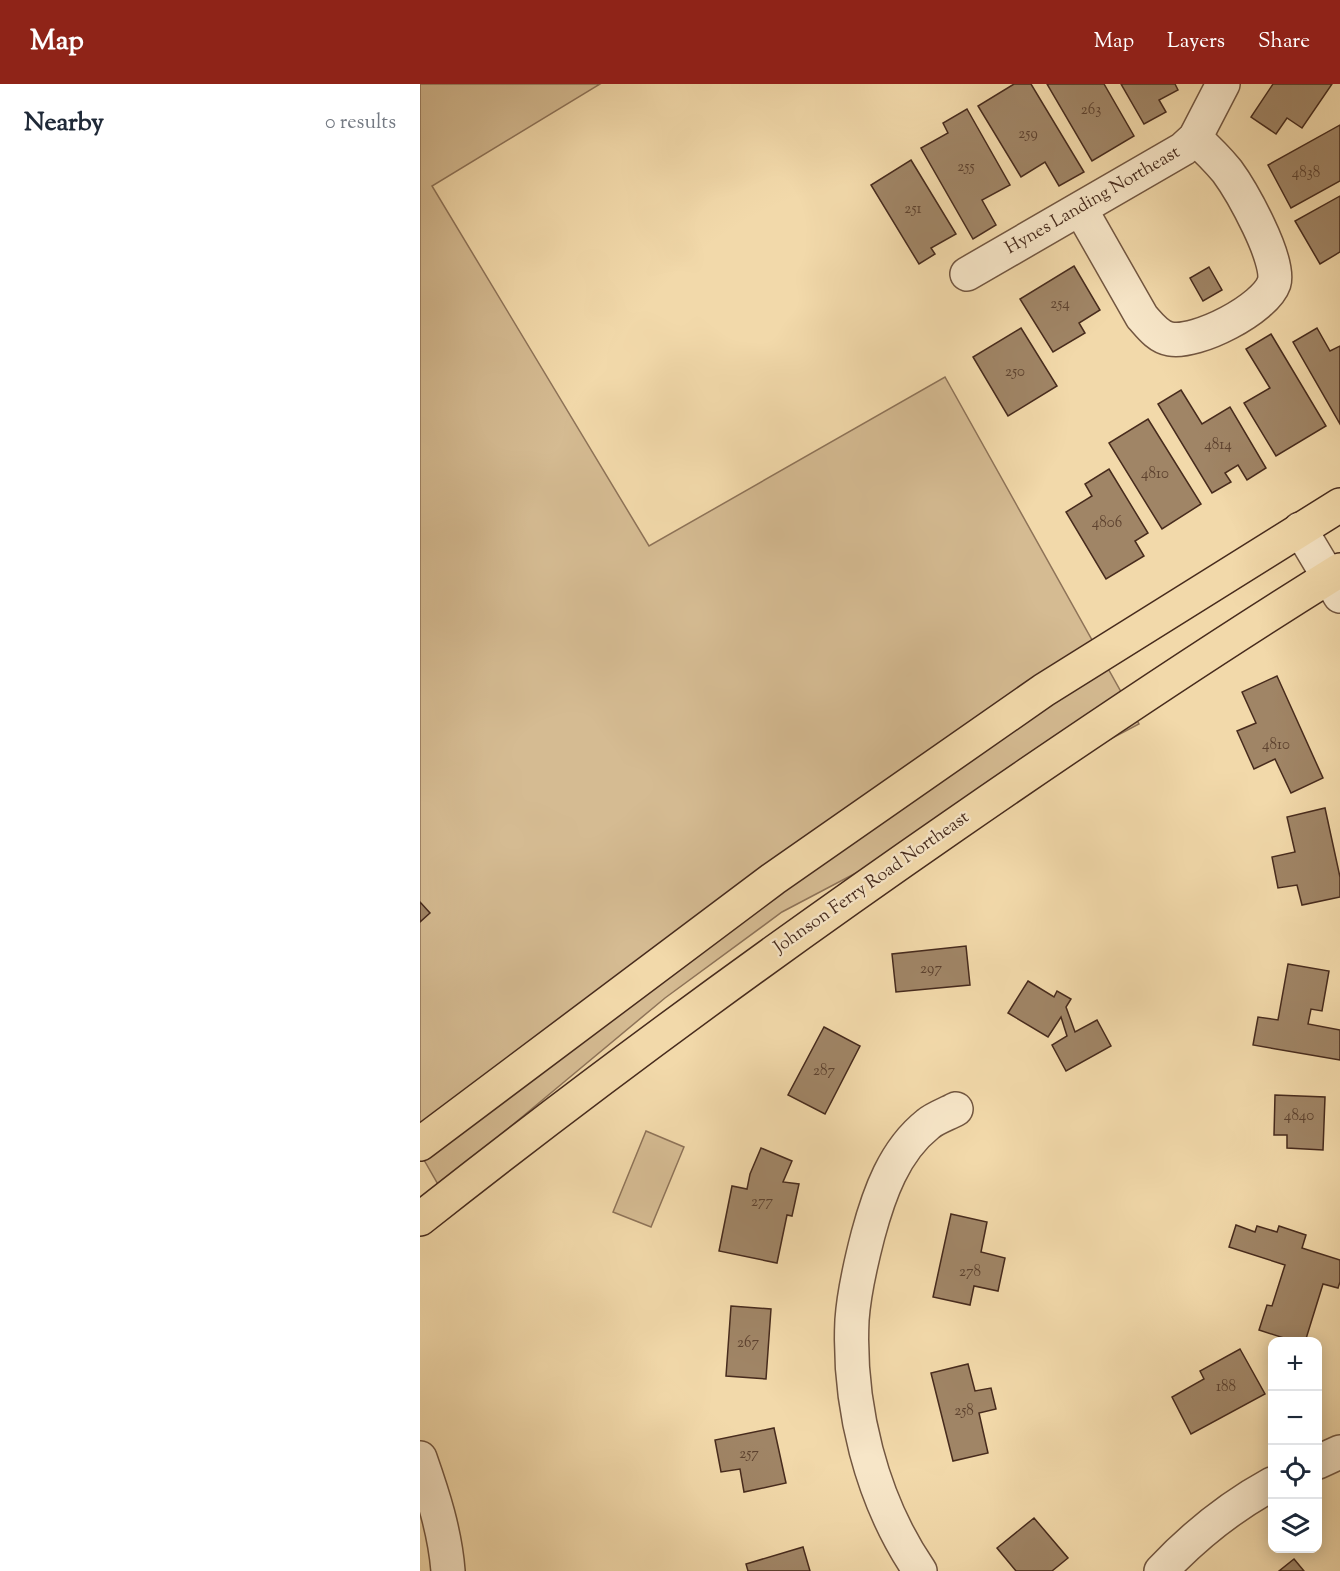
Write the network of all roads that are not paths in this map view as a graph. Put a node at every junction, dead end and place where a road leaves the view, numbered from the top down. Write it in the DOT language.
graph roads {
  1 [pos="1223,84"];
  2 [pos="1195,138"];
  3 [pos="1081,210"];
  4 [pos="967,274"];
  5 [pos="1340,505"];
  6 [pos="1300,529"];
  7 [pos="1336,581"];
  8 [pos="956,1109"];
  9 [pos="420,1144"];
  10 [pos="420,1219"];
  11 [pos="1340,1452"];
  12 [pos="420,1458"];
  13 [pos="1322,1460"];
  14 [pos="1268,1487"];
  15 [pos="447,1571"];
  16 [pos="920,1571"];
  17 [pos="1161,1571"];
  1 -- 2 [label="street, Hynes Landing Northeast"];
  2 -- 3 [label="street, Hynes Landing Northeast"];
  2 -- 3 [label="street"];
  3 -- 4 [label="street, Hynes Landing Northeast"];
  5 -- 6 [label="main road"];
  6 -- 7 [label="street"];
  6 -- 9 [label="main road"];
  7 -- 10 [label="main road, Johnson Ferry Road Northeast"];
  8 -- 16 [label="street"];
  11 -- 13 [label="street"];
  12 -- 15 [label="street"];
  14 -- 17 [label="street"];
}
